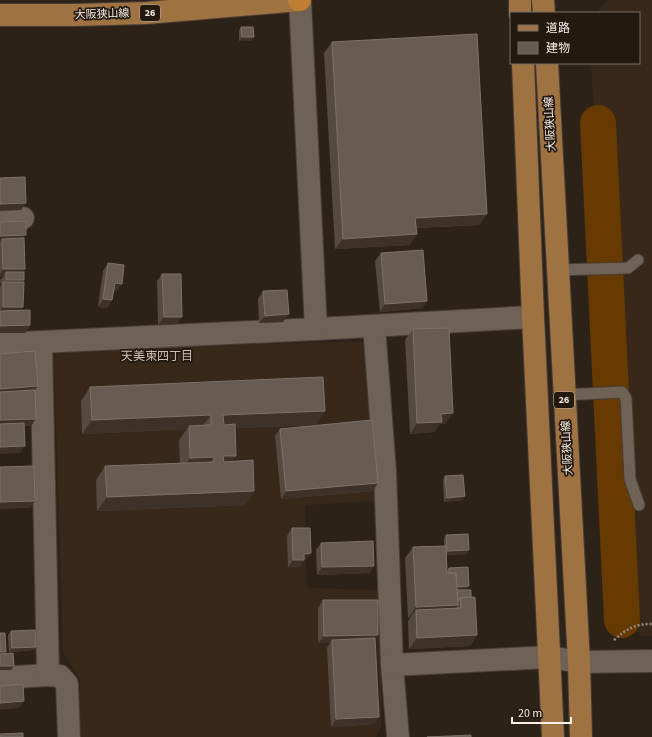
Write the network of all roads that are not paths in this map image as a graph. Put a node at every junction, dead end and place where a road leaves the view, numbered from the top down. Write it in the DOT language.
graph roads {
  1 [pos="300,0"];
  2 [pos="520,0"];
  3 [pos="543,0"];
  4 [pos="520,12"];
  5 [pos="544,12"];
  6 [pos="0,15"];
  7 [pos="522,64"];
  8 [pos="547,64"];
  9 [pos="23,218"];
  10 [pos="0,219"];
  11 [pos="638,260"];
  12 [pos="557,270"];
  13 [pos="533,317"];
  14 [pos="374,326"];
  15 [pos="316,329"];
  16 [pos="41,342"];
  17 [pos="0,344"];
  18 [pos="564,395"];
  19 [pos="639,504"];
  20 [pos="550,657"];
  21 [pos="652,661"];
  22 [pos="579,662"];
  23 [pos="392,665"];
  24 [pos="48,675"];
  25 [pos="0,678"];
  26 [pos="69,737"];
  27 [pos="398,737"];
  28 [pos="553,737"];
  29 [pos="581,737"];
  1 -- 6 [label="main road, 大阪狭山線 / 26"];
  1 -- 15 [label="street"];
  2 -- 4 [label="main road"];
  3 -- 5 [label="main road"];
  7 -- 13 [label="main road, 26"];
  8 -- 12 [label="main road, 大阪狭山線 / 26"];
  9 -- 10 [label="street"];
  11 -- 12 [label="lane"];
  12 -- 18 [label="main road, 大阪狭山線 / 26"];
  13 -- 14 [label="street"];
  13 -- 20 [label="main road, 26"];
  14 -- 15 [label="street"];
  14 -- 23 [label="street"];
  15 -- 16 [label="street"];
  16 -- 17 [label="street"];
  16 -- 24 [label="street"];
  18 -- 19 [label="lane"];
  18 -- 22 [label="main road, 大阪狭山線 / 26"];
  20 -- 22 [label="street"];
  20 -- 23 [label="street"];
  20 -- 28 [label="main road, 26"];
  21 -- 22 [label="street"];
  22 -- 29 [label="main road, 大阪狭山線 / 26"];
  23 -- 27 [label="street"];
  24 -- 25 [label="street"];
  24 -- 26 [label="street"];
}
